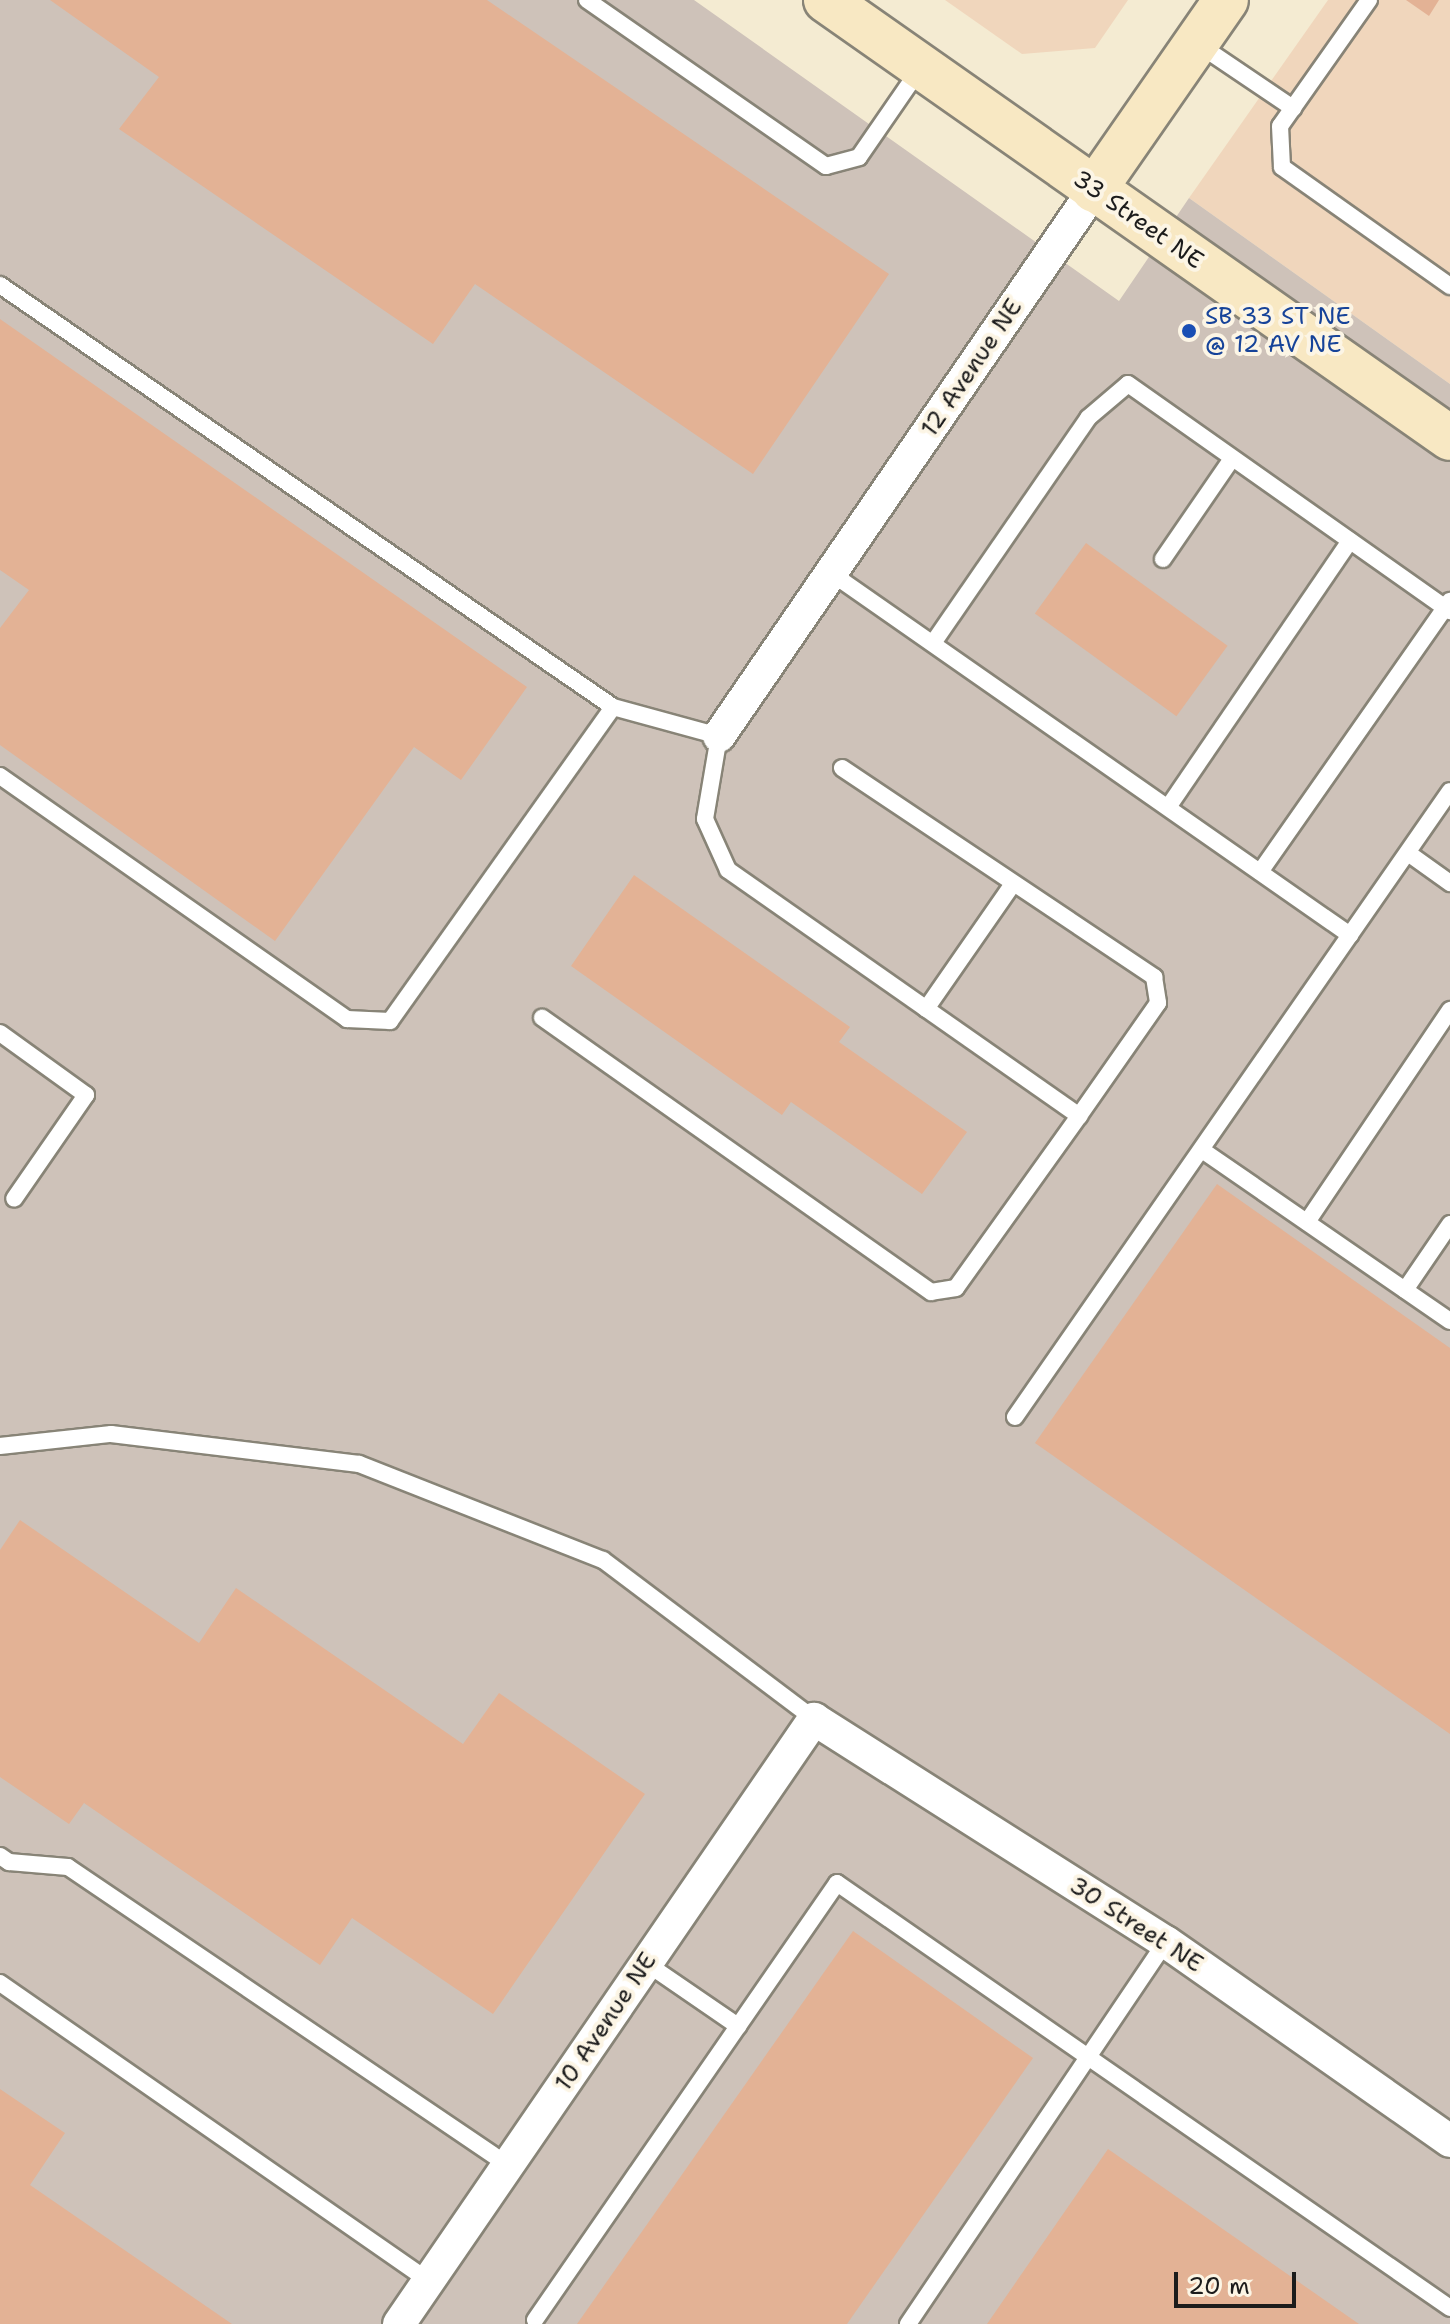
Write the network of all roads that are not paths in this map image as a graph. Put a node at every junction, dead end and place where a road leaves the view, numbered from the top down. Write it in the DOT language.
graph roads {
  1 [pos="587,0"];
  2 [pos="826,0"];
  3 [pos="1226,0"];
  4 [pos="1369,0"];
  5 [pos="1196,43"];
  6 [pos="921,67"];
  7 [pos="1293,108"];
  8 [pos="1094,190"];
  9 [pos="0,285"];
  10 [pos="1450,286"];
  11 [pos="1450,438"];
  12 [pos="1231,460"];
  13 [pos="1350,541"];
  14 [pos="1163,559"];
  15 [pos="831,573"];
  16 [pos="1448,607"];
  17 [pos="933,643"];
  18 [pos="613,707"];
  19 [pos="719,736"];
  20 [pos="842,768"];
  21 [pos="0,776"];
  22 [pos="1450,791"];
  23 [pos="1169,806"];
  24 [pos="1408,853"];
  25 [pos="1260,872"];
  26 [pos="1450,883"];
  27 [pos="1013,884"];
  28 [pos="1350,935"];
  29 [pos="926,1009"];
  30 [pos="1450,1010"];
  31 [pos="542,1018"];
  32 [pos="0,1033"];
  33 [pos="1079,1116"];
  34 [pos="1202,1150"];
  35 [pos="14,1199"];
  36 [pos="1307,1222"];
  37 [pos="1450,1224"];
  38 [pos="1405,1290"];
  39 [pos="1450,1321"];
  40 [pos="1015,1417"];
  41 [pos="0,1446"];
  42 [pos="814,1719"];
  43 [pos="0,1856"];
  44 [pos="1166,1942"];
  45 [pos="646,1963"];
  46 [pos="0,1983"];
  47 [pos="738,2026"];
  48 [pos="1089,2055"];
  49 [pos="1450,2141"];
  50 [pos="508,2165"];
  51 [pos="429,2281"];
  52 [pos="1450,2308"];
  53 [pos="535,2320"];
  54 [pos="399,2324"];
  55 [pos="908,2324"];
  1 -- 6 [label="lane"];
  2 -- 6 [label="street, 33 Street NE"];
  3 -- 5 [label="street, 12 Avenue NE"];
  4 -- 7 [label="lane"];
  5 -- 7 [label="lane"];
  5 -- 8 [label="street, 12 Avenue NE"];
  6 -- 8 [label="street, 33 Street NE"];
  7 -- 10 [label="lane"];
  8 -- 11 [label="street, 33 Street NE"];
  8 -- 15 [label="street, 12 Avenue NE"];
  9 -- 18 [label="lane"];
  12 -- 13 [label="lane"];
  12 -- 14 [label="lane"];
  12 -- 17 [label="lane"];
  13 -- 16 [label="lane"];
  13 -- 23 [label="lane"];
  15 -- 17 [label="lane"];
  15 -- 19 [label="street, 12 Avenue NE"];
  16 -- 25 [label="lane"];
  17 -- 23 [label="lane"];
  18 -- 19 [label="lane"];
  18 -- 21 [label="lane"];
  19 -- 29 [label="lane"];
  20 -- 27 [label="lane"];
  22 -- 24 [label="lane"];
  23 -- 25 [label="lane"];
  24 -- 26 [label="lane"];
  24 -- 28 [label="lane"];
  25 -- 28 [label="lane"];
  27 -- 29 [label="lane"];
  27 -- 33 [label="lane"];
  28 -- 34 [label="lane"];
  29 -- 33 [label="lane"];
  30 -- 36 [label="lane"];
  31 -- 33 [label="lane"];
  32 -- 35 [label="lane"];
  34 -- 36 [label="lane"];
  34 -- 40 [label="lane"];
  36 -- 38 [label="lane"];
  37 -- 38 [label="lane"];
  38 -- 39 [label="lane"];
  41 -- 42 [label="lane"];
  42 -- 44 [label="street, 30 Street NE"];
  42 -- 45 [label="street, 10 Avenue NE"];
  43 -- 50 [label="lane"];
  44 -- 48 [label="lane"];
  44 -- 49 [label="street, 30 Street NE"];
  45 -- 47 [label="lane"];
  45 -- 50 [label="street, 10 Avenue NE"];
  46 -- 51 [label="lane"];
  47 -- 48 [label="lane"];
  47 -- 53 [label="lane"];
  48 -- 52 [label="lane"];
  48 -- 55 [label="lane"];
  50 -- 51 [label="street, 10 Avenue NE"];
  51 -- 54 [label="street, 10 Avenue NE"];
}
